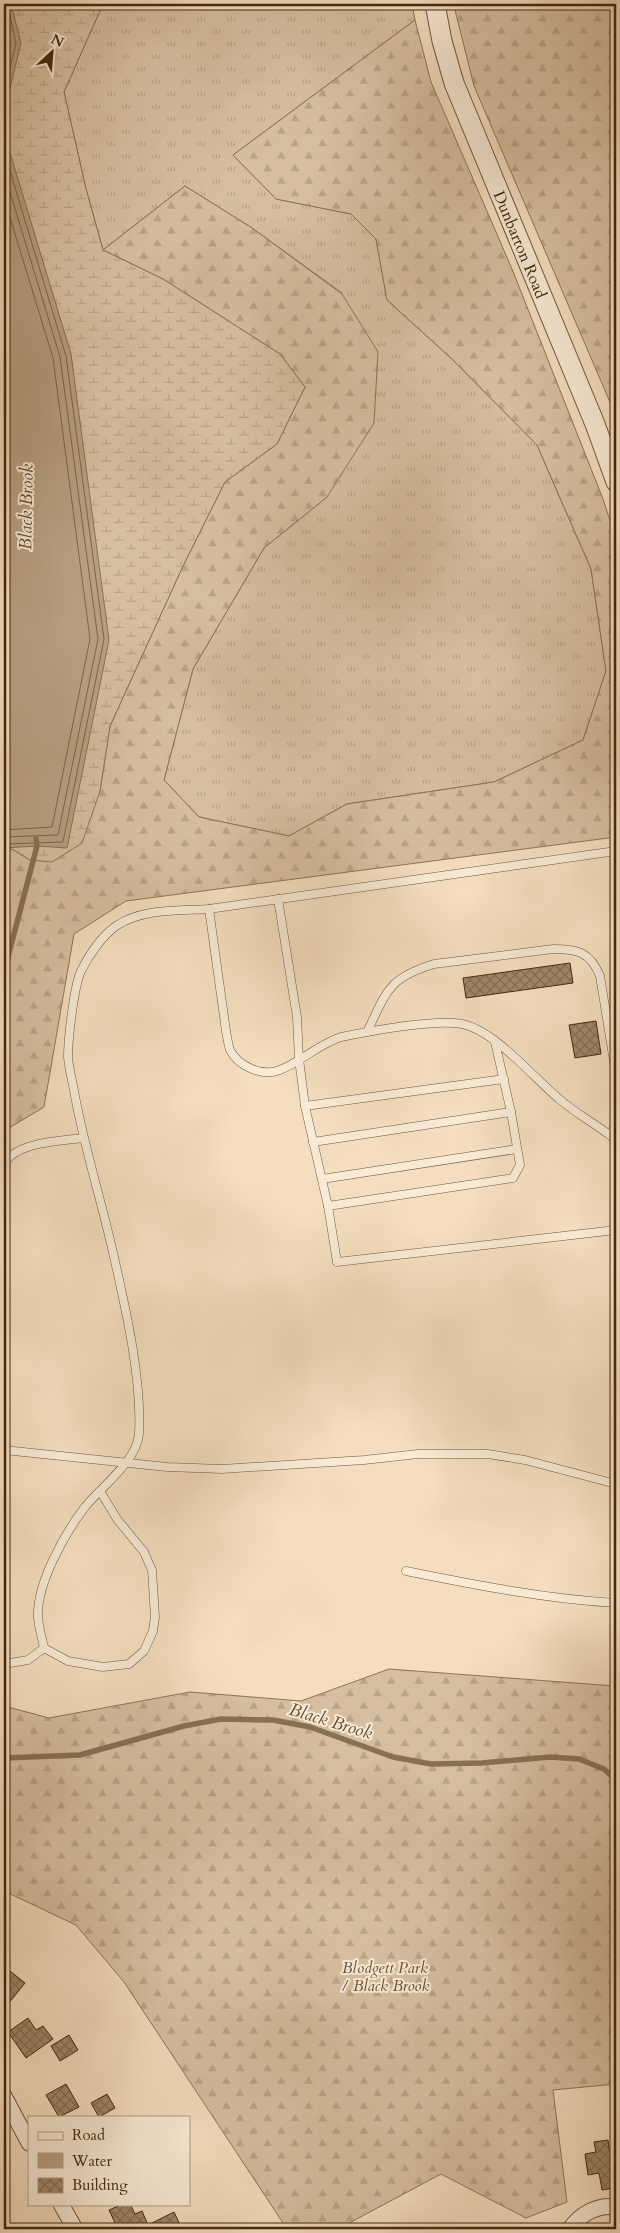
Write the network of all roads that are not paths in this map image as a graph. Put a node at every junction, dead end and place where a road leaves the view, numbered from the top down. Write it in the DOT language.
graph roads {
  1 [pos="435,4"];
  2 [pos="616,482"];
  3 [pos="616,851"];
  4 [pos="278,899"];
  5 [pos="209,909"];
  6 [pos="367,1032"];
  7 [pos="495,1042"];
  8 [pos="299,1059"];
  9 [pos="616,1074"];
  10 [pos="504,1079"];
  11 [pos="306,1106"];
  12 [pos="511,1112"];
  13 [pos="616,1121"];
  14 [pos="82,1138"];
  15 [pos="614,1138"];
  16 [pos="313,1142"];
  17 [pos="517,1149"];
  18 [pos="4,1164"];
  19 [pos="322,1179"];
  20 [pos="328,1206"];
  21 [pos="616,1230"];
  22 [pos="4,1450"];
  23 [pos="126,1463"];
  24 [pos="616,1484"];
  25 [pos="100,1491"];
  26 [pos="406,1571"];
  27 [pos="616,1603"];
  28 [pos="44,1648"];
  29 [pos="4,1664"];
  30 [pos="4,2096"];
  31 [pos="28,2141"];
  32 [pos="63,2206"];
  33 [pos="616,2207"];
  34 [pos="75,2229"];
  35 [pos="570,2229"];
  1 -- 2 [label="street, Dunbarton Road"];
  3 -- 4 [label="lane"];
  4 -- 5 [label="lane"];
  4 -- 8 [label="lane"];
  5 -- 8 [label="lane"];
  5 -- 14 [label="lane"];
  6 -- 7 [label="lane"];
  6 -- 8 [label="lane"];
  6 -- 9 [label="lane"];
  7 -- 10 [label="lane"];
  7 -- 15 [label="lane"];
  8 -- 11 [label="lane"];
  10 -- 11 [label="lane"];
  10 -- 12 [label="lane"];
  11 -- 16 [label="lane"];
  12 -- 16 [label="lane"];
  12 -- 17 [label="lane"];
  13 -- 15 [label="lane"];
  14 -- 18 [label="lane"];
  14 -- 23 [label="lane"];
  16 -- 19 [label="lane"];
  17 -- 19 [label="lane"];
  17 -- 20 [label="lane"];
  19 -- 20 [label="lane"];
  20 -- 21 [label="lane"];
  22 -- 23 [label="lane"];
  23 -- 24 [label="lane"];
  23 -- 25 [label="lane"];
  25 -- 28 [label="lane"];
  25 -- 28 [label="lane"];
  26 -- 27 [label="lane"];
  28 -- 29 [label="lane"];
  30 -- 31 [label="street"];
  32 -- 34 [label="street"];
  33 -- 35 [label="street"];
}
